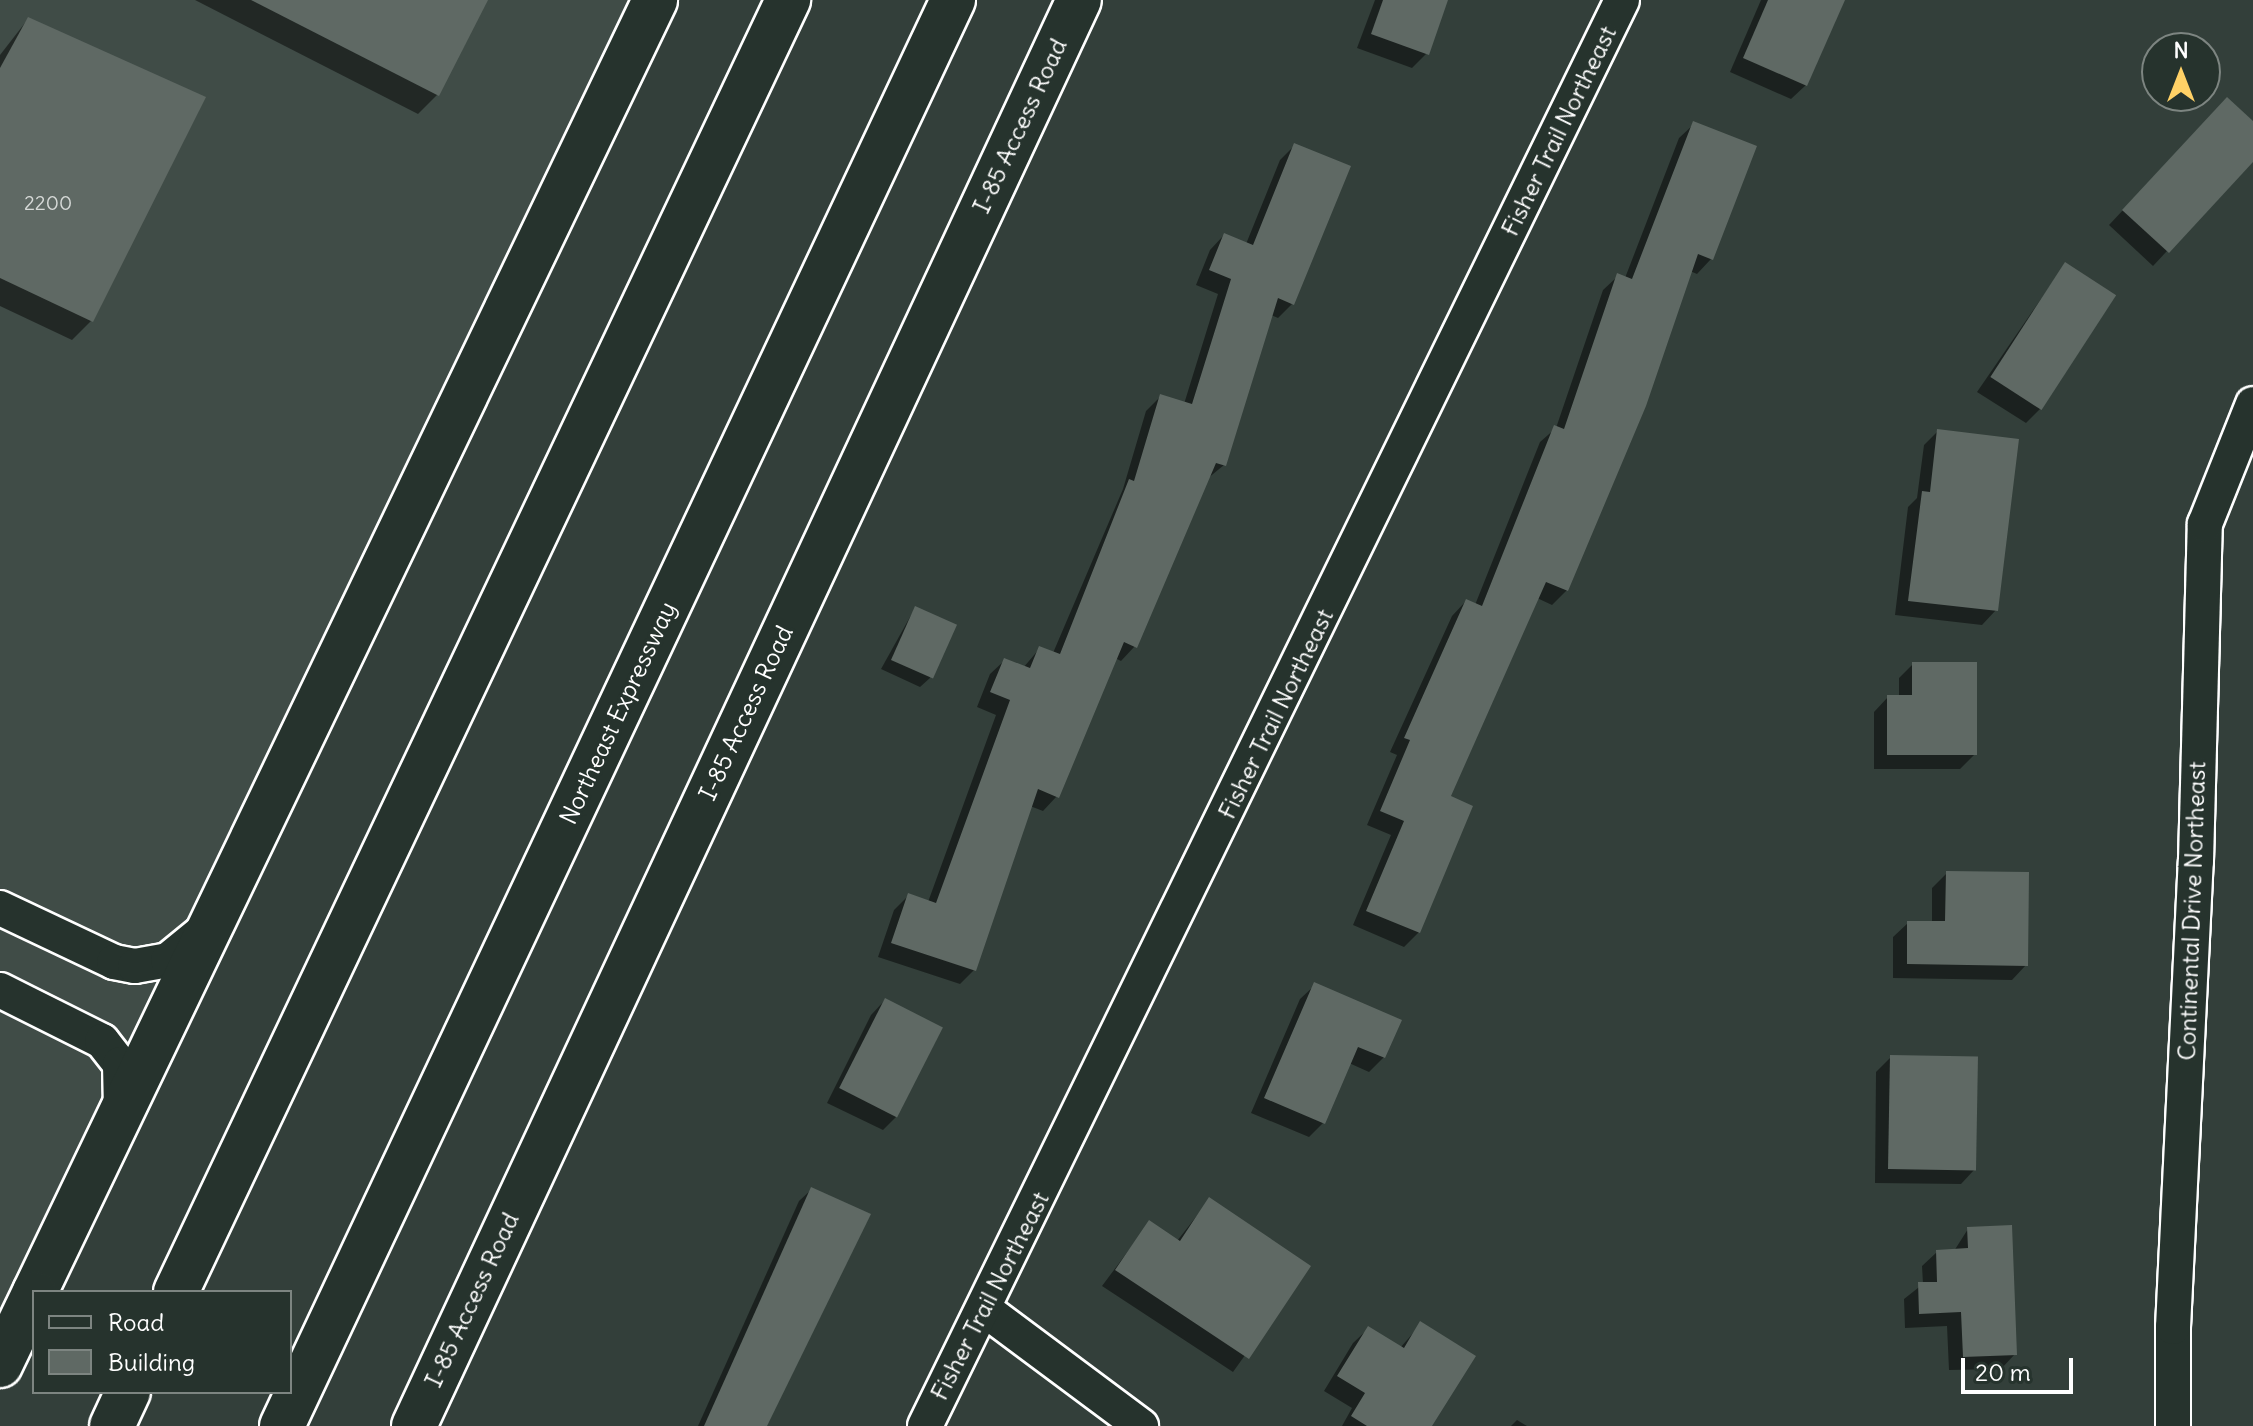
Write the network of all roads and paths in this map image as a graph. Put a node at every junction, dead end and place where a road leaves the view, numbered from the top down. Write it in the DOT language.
graph roads {
  1 [pos="655,0"];
  2 [pos="788,0"];
  3 [pos="953,0"];
  4 [pos="1079,0"];
  5 [pos="1622,0"];
  6 [pos="2253,404"];
  7 [pos="0,908"];
  8 [pos="212,923"];
  9 [pos="0,990"];
  10 [pos="121,1113"];
  11 [pos="35,1290"];
  12 [pos="177,1290"];
  13 [pos="32,1297"];
  14 [pos="984,1309"];
  15 [pos="0,1365"];
  16 [pos="127,1394"];
  17 [pos="112,1426"];
  18 [pos="282,1426"];
  19 [pos="414,1426"];
  20 [pos="925,1426"];
  21 [pos="1141,1426"];
  22 [pos="2173,1426"];
  1 -- 8 [label="main road"];
  2 -- 12 [label="main road"];
  3 -- 18 [label="main road, Northeast Expressway"];
  4 -- 19 [label="main road, I-85 Access Road"];
  5 -- 14 [label="street, Fisher Trail Northeast"];
  6 -- 22 [label="street, Continental Drive Northeast"];
  7 -- 8 [label="street"];
  8 -- 10 [label="main road"];
  9 -- 10 [label="street"];
  10 -- 11 [label="main road"];
  13 -- 15 [label="main road"];
  14 -- 20 [label="street, Fisher Trail Northeast"];
  14 -- 21 [label="street"];
  16 -- 17 [label="main road"];
}
